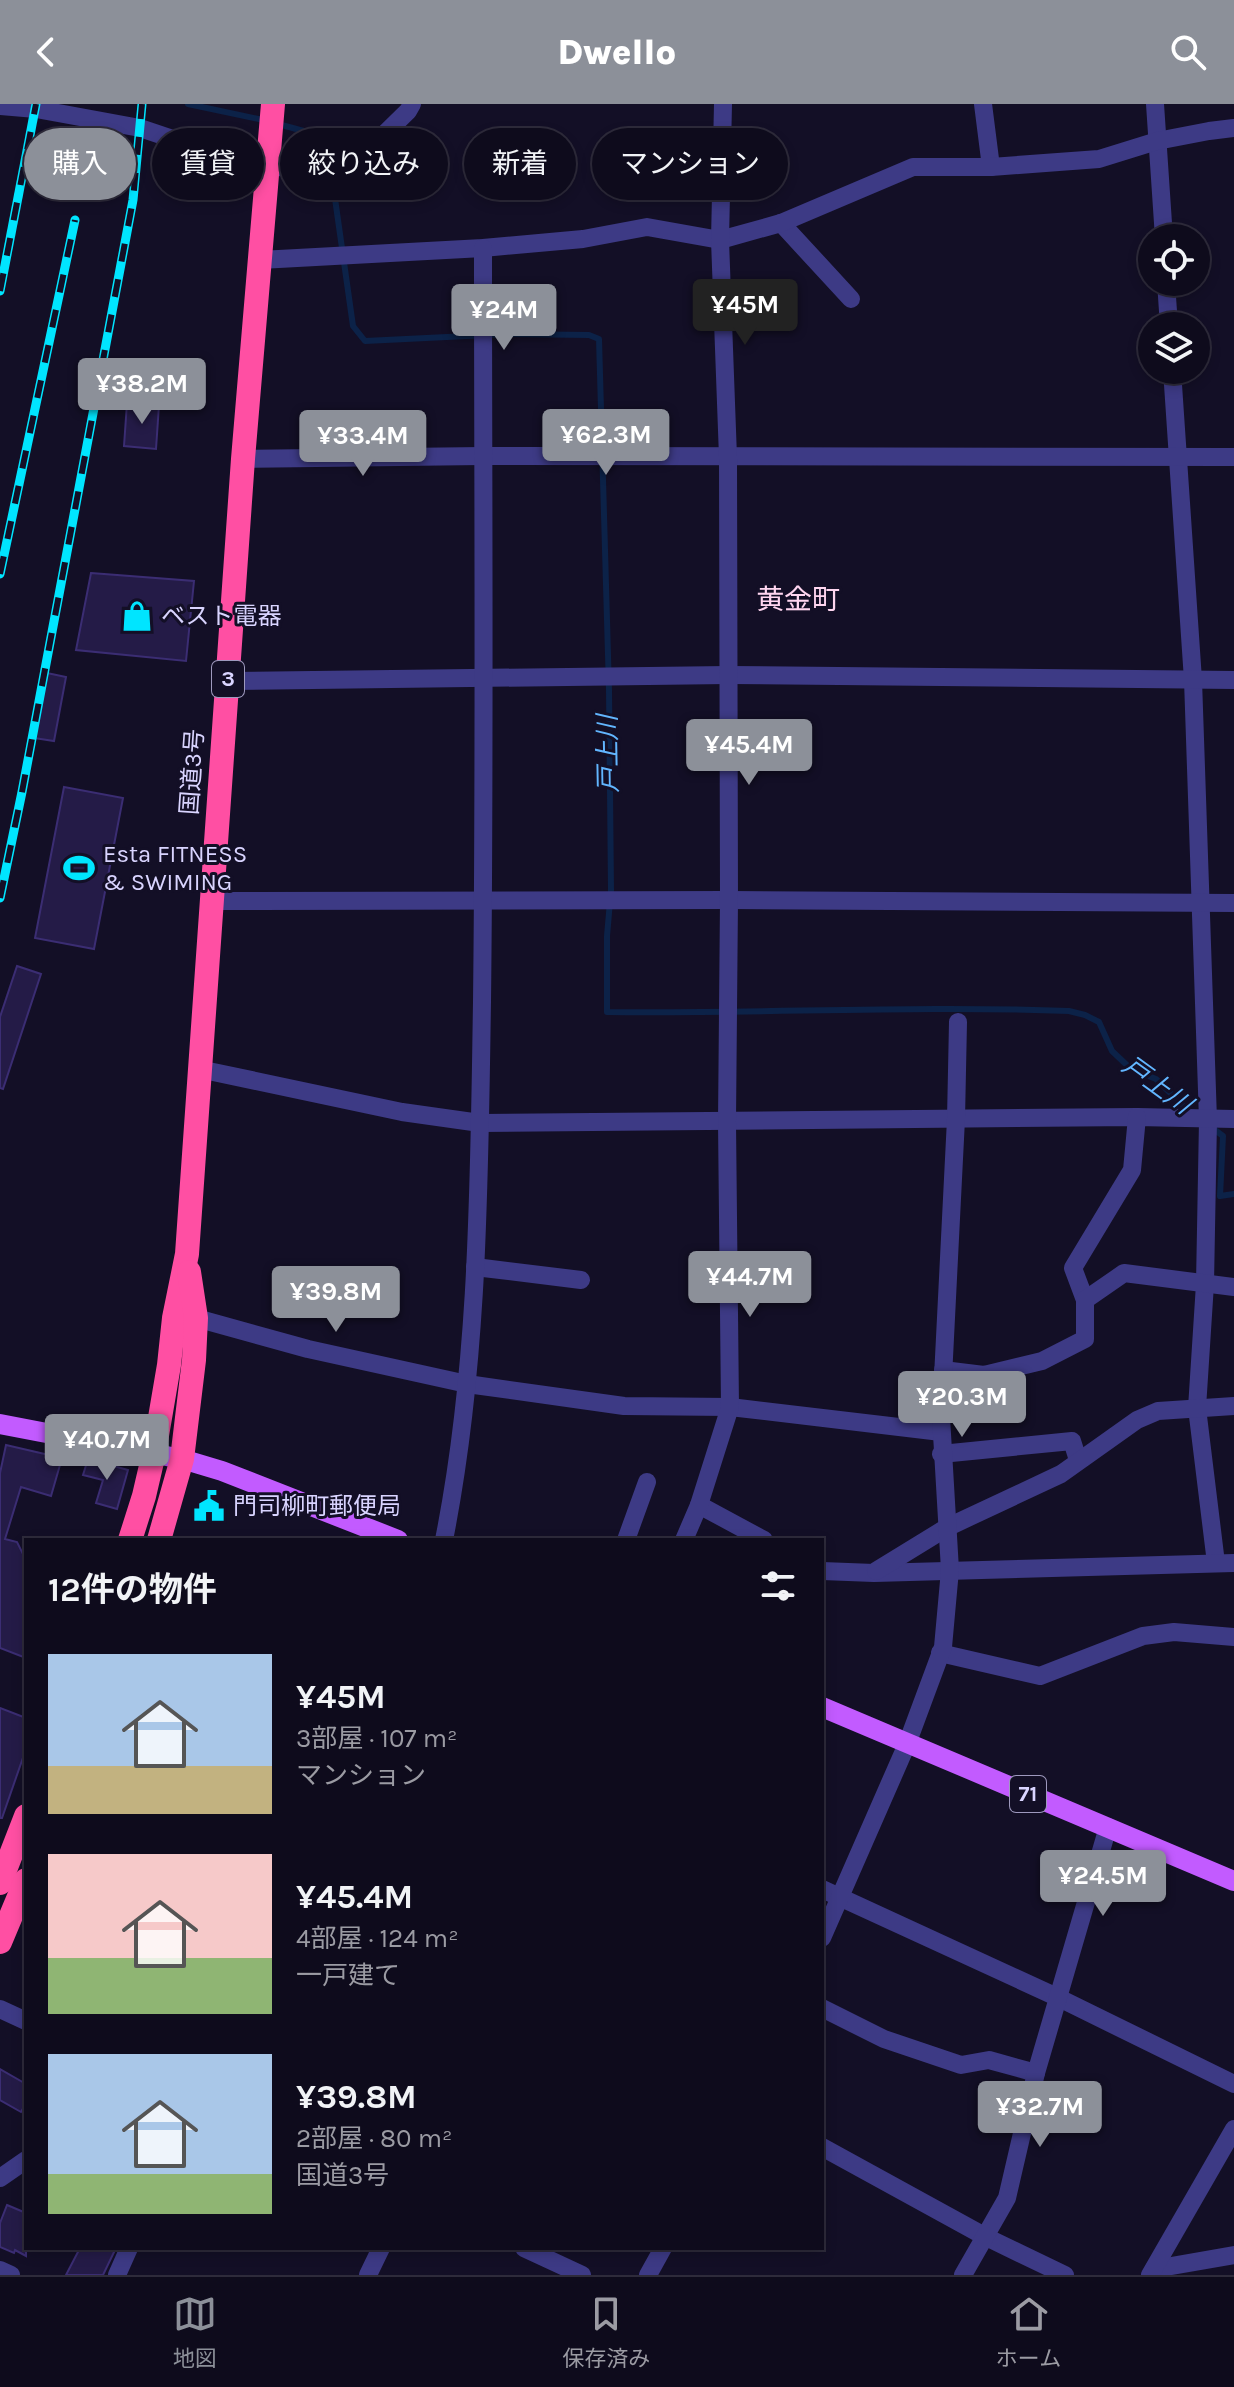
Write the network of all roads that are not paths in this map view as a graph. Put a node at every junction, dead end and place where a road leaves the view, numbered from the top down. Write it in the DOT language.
graph roads {
  1 [pos="273,104"];
  2 [pos="412,104"];
  3 [pos="723,104"];
  4 [pos="983,104"];
  5 [pos="1155,104"];
  6 [pos="0,106"];
  7 [pos="1234,128"];
  8 [pos="1157,141"];
  9 [pos="269,167"];
  10 [pos="991,167"];
  11 [pos="781,223"];
  12 [pos="1163,224"];
  13 [pos="720,240"];
  14 [pos="483,248"];
  15 [pos="260,260"];
  16 [pos="851,299"];
  17 [pos="1173,384"];
  18 [pos="483,456"];
  19 [pos="1178,456"];
  20 [pos="728,457"];
  21 [pos="1234,457"];
  22 [pos="243,459"];
  23 [pos="728,675"];
  24 [pos="485,680"];
  25 [pos="1193,680"];
  26 [pos="1234,680"];
  27 [pos="228,681"];
  28 [pos="729,900"];
  29 [pos="210,901"];
  30 [pos="483,901"];
  31 [pos="1201,902"];
  32 [pos="1234,903"];
  33 [pos="958,1022"];
  34 [pos="199,1069"];
  35 [pos="1137,1117"];
  36 [pos="956,1119"];
  37 [pos="1234,1119"];
  38 [pos="1208,1120"];
  39 [pos="727,1122"];
  40 [pos="480,1123"];
  41 [pos="187,1254"];
  42 [pos="475,1267"];
  43 [pos="581,1280"];
  44 [pos="1205,1284"];
  45 [pos="1234,1287"];
  46 [pos="1085,1300"];
  47 [pos="196,1318"];
  48 [pos="943,1370"];
  49 [pos="467,1384"];
  50 [pos="1234,1406"];
  51 [pos="730,1407"];
  52 [pos="1197,1408"];
  53 [pos="0,1424"];
  54 [pos="941,1432"];
  55 [pos="154,1453"];
  56 [pos="941,1454"];
  57 [pos="182,1459"];
  58 [pos="1078,1460"];
  59 [pos="647,1482"];
  60 [pos="699,1505"];
  61 [pos="946,1528"];
  62 [pos="131,1538"];
  63 [pos="160,1538"];
  64 [pos="393,1538"];
  65 [pos="444,1538"];
  66 [pos="627,1538"];
  67 [pos="685,1538"];
  68 [pos="760,1538"];
  69 [pos="1225,1563"];
  70 [pos="950,1570"];
  71 [pos="824,1571"];
  72 [pos="874,1573"];
  73 [pos="1234,1637"];
  74 [pos="940,1653"];
  75 [pos="824,1708"];
  76 [pos="907,1744"];
  77 [pos="24,1821"];
  78 [pos="1108,1827"];
  79 [pos="1234,1881"];
  80 [pos="0,1883"];
  81 [pos="24,1885"];
  82 [pos="824,1890"];
  83 [pos="841,1897"];
  84 [pos="824,1934"];
  85 [pos="0,1942"];
  86 [pos="1059,1998"];
  87 [pos="0,2009"];
  88 [pos="824,2009"];
  89 [pos="24,2020"];
  90 [pos="1036,2073"];
  91 [pos="1234,2084"];
  92 [pos="1234,2129"];
  93 [pos="824,2148"];
  94 [pos="24,2161"];
  95 [pos="0,2178"];
  96 [pos="986,2237"];
  97 [pos="128,2250"];
  98 [pos="380,2250"];
  99 [pos="528,2250"];
  100 [pos="662,2250"];
  101 [pos="1234,2255"];
  102 [pos="0,2270"];
  103 [pos="1152,2272"];
  104 [pos="11,2275"];
  105 [pos="117,2275"];
  106 [pos="368,2275"];
  107 [pos="582,2275"];
  108 [pos="648,2275"];
  109 [pos="963,2275"];
  110 [pos="1065,2275"];
  1 -- 9 [label="highway, 国道3号 / 3"];
  2 -- 9 [label="street"];
  3 -- 13 [label="street"];
  4 -- 10 [label="street"];
  5 -- 8 [label="street"];
  6 -- 9 [label="street"];
  7 -- 8 [label="street"];
  8 -- 10 [label="street"];
  8 -- 12 [label="street"];
  9 -- 15 [label="highway, 国道3号 / 3"];
  10 -- 11 [label="street"];
  11 -- 13 [label="street"];
  11 -- 16 [label="street"];
  13 -- 14 [label="street"];
  13 -- 20 [label="street"];
  14 -- 15 [label="street"];
  14 -- 18 [label="street"];
  15 -- 22 [label="highway, 国道3号 / 3"];
  17 -- 19 [label="street"];
  18 -- 20 [label="street"];
  18 -- 22 [label="street"];
  18 -- 24 [label="street"];
  19 -- 20 [label="street"];
  19 -- 21 [label="street"];
  19 -- 25 [label="street"];
  20 -- 23 [label="street"];
  22 -- 27 [label="highway, 国道3号 / 3"];
  23 -- 24 [label="street"];
  23 -- 25 [label="street"];
  23 -- 28 [label="street"];
  24 -- 27 [label="street"];
  24 -- 30 [label="street"];
  25 -- 26 [label="street"];
  25 -- 31 [label="street"];
  27 -- 29 [label="highway, 国道3号 / 3"];
  28 -- 30 [label="street"];
  28 -- 31 [label="street"];
  28 -- 39 [label="street"];
  29 -- 30 [label="street"];
  29 -- 34 [label="highway, 国道3号 / 3"];
  30 -- 40 [label="street"];
  31 -- 32 [label="street"];
  31 -- 38 [label="street"];
  33 -- 36 [label="street"];
  34 -- 40 [label="street"];
  34 -- 41 [label="highway, 国道3号 / 3"];
  35 -- 36 [label="street"];
  35 -- 38 [label="street"];
  35 -- 46 [label="street"];
  36 -- 39 [label="street"];
  36 -- 48 [label="street"];
  37 -- 38 [label="street"];
  38 -- 44 [label="street"];
  39 -- 40 [label="street"];
  39 -- 51 [label="street"];
  40 -- 42 [label="street"];
  41 -- 47 [label="highway, 国道3号 / 3"];
  41 -- 55 [label="highway, 国道3号 / 3"];
  42 -- 43 [label="street"];
  42 -- 49 [label="street"];
  44 -- 45 [label="street"];
  44 -- 46 [label="street"];
  44 -- 52 [label="street"];
  46 -- 48 [label="street"];
  47 -- 49 [label="street"];
  47 -- 57 [label="highway, 国道3号 / 3"];
  48 -- 54 [label="street"];
  49 -- 51 [label="street"];
  49 -- 65 [label="street"];
  50 -- 52 [label="street"];
  51 -- 54 [label="street"];
  51 -- 60 [label="street"];
  52 -- 58 [label="street"];
  52 -- 69 [label="street"];
  53 -- 55 [label="main road"];
  54 -- 56 [label="street"];
  55 -- 57 [label="main road"];
  55 -- 62 [label="highway, 国道3号 / 3"];
  56 -- 58 [label="street"];
  56 -- 61 [label="street"];
  57 -- 63 [label="highway, 国道3号 / 3"];
  57 -- 64 [label="main road"];
  58 -- 61 [label="street"];
  59 -- 66 [label="street"];
  60 -- 67 [label="street"];
  60 -- 68 [label="street"];
  61 -- 70 [label="street"];
  61 -- 72 [label="street"];
  69 -- 70 [label="street"];
  70 -- 72 [label="street"];
  70 -- 74 [label="street"];
  71 -- 72 [label="street"];
  73 -- 74 [label="street"];
  74 -- 76 [label="street"];
  75 -- 76 [label="main road, 71"];
  76 -- 78 [label="main road, 71"];
  76 -- 83 [label="street"];
  77 -- 80 [label="highway"];
  78 -- 79 [label="main road, 71"];
  78 -- 86 [label="street"];
  81 -- 85 [label="highway"];
  82 -- 83 [label="street"];
  83 -- 84 [label="street"];
  83 -- 86 [label="street"];
  86 -- 90 [label="street"];
  86 -- 91 [label="street"];
  87 -- 89 [label="street"];
  88 -- 90 [label="street"];
  90 -- 96 [label="street"];
  92 -- 103 [label="street"];
  93 -- 96 [label="street"];
  94 -- 95 [label="street"];
  96 -- 109 [label="street"];
  96 -- 110 [label="street"];
  97 -- 105 [label="street"];
  98 -- 106 [label="street"];
  99 -- 107 [label="street"];
  100 -- 108 [label="street"];
  101 -- 103 [label="street"];
  102 -- 104 [label="street"];
}
